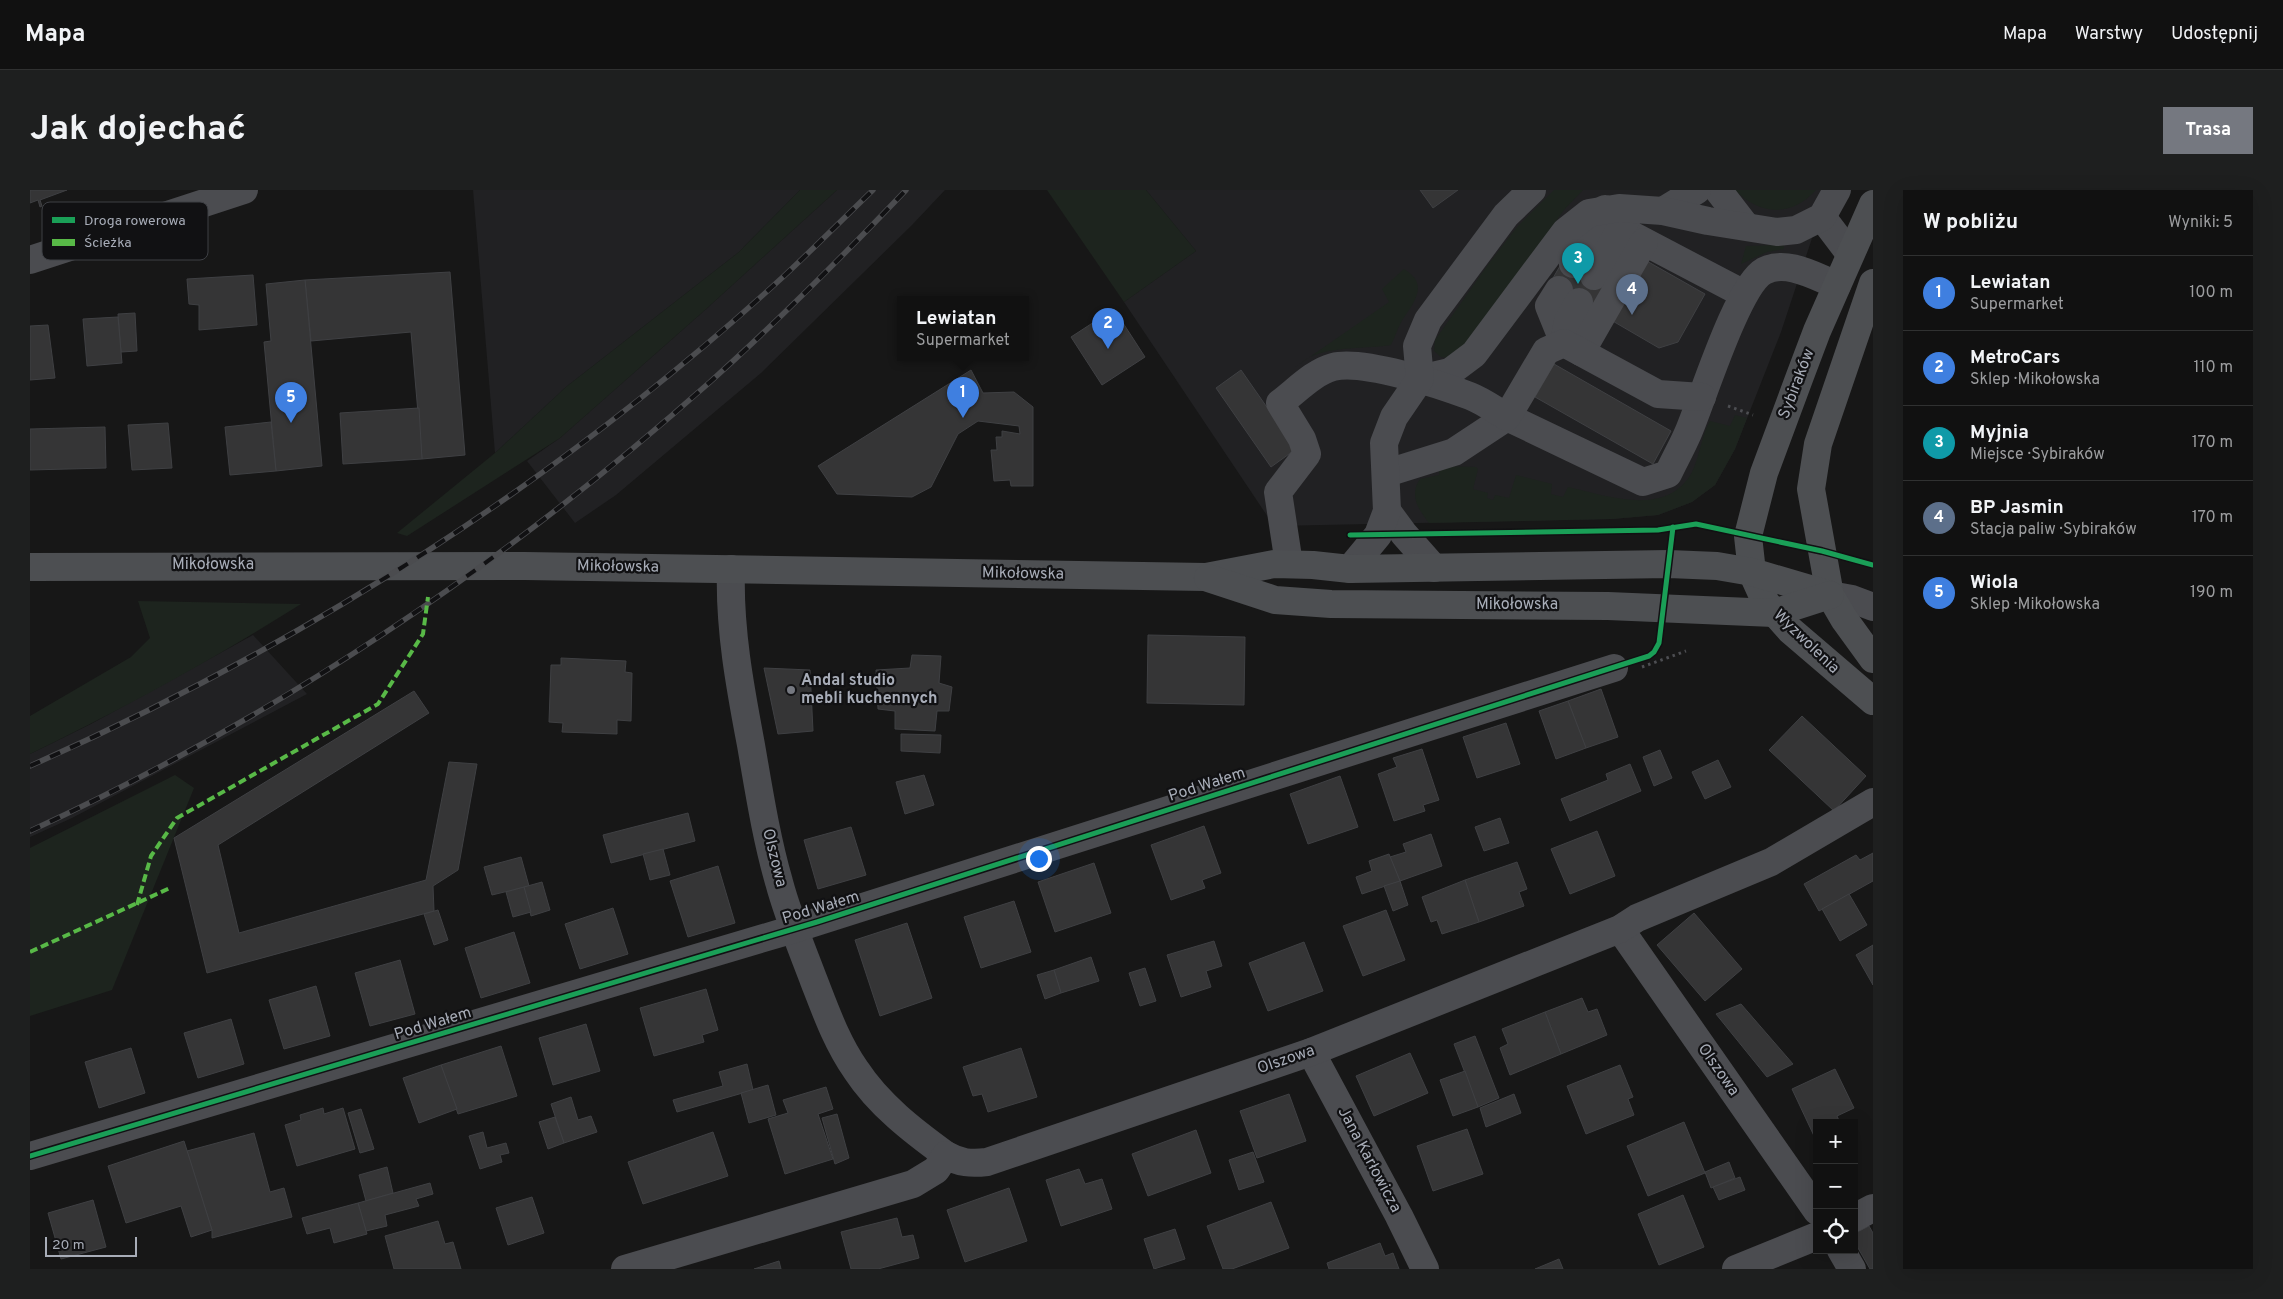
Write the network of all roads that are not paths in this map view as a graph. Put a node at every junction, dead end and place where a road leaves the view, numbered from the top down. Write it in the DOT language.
graph roads {
  1 [pos="244,190"];
  2 [pos="1532,190"];
  3 [pos="1697,190"];
  4 [pos="1718,190"];
  5 [pos="1837,190"];
  6 [pos="207,202"];
  7 [pos="1873,204"];
  8 [pos="1663,211"];
  9 [pos="1619,216"];
  10 [pos="1822,217"];
  11 [pos="1745,225"];
  12 [pos="1644,242"];
  13 [pos="1850,254"];
  14 [pos="42,256"];
  15 [pos="30,260"];
  16 [pos="1583,270"];
  17 [pos="1873,283"];
  18 [pos="1837,285"];
  19 [pos="1744,294"];
  20 [pos="1569,296"];
  21 [pos="1572,347"];
  22 [pos="1420,379"];
  23 [pos="1702,397"];
  24 [pos="1507,417"];
  25 [pos="1387,472"];
  26 [pos="1387,511"];
  27 [pos="1289,564"];
  28 [pos="30,567"];
  29 [pos="1434,568"];
  30 [pos="731,569"];
  31 [pos="1350,569"];
  32 [pos="1752,572"];
  33 [pos="1206,577"];
  34 [pos="1830,595"];
  35 [pos="1873,607"];
  36 [pos="1774,613"];
  37 [pos="1873,659"];
  38 [pos="1614,668"];
  39 [pos="1873,701"];
  40 [pos="1873,802"];
  41 [pos="1620,929"];
  42 [pos="794,930"];
  43 [pos="1311,1052"];
  44 [pos="30,1156"];
  45 [pos="946,1156"];
  46 [pos="1873,1208"];
  47 [pos="1816,1209"];
  48 [pos="1858,1216"];
  49 [pos="1813,1238"];
  50 [pos="1843,1254"];
  51 [pos="674,1262"];
  52 [pos="626,1269"];
  53 [pos="1425,1269"];
  54 [pos="1736,1269"];
  55 [pos="1852,1269"];
  1 -- 6 [label="street"];
  2 -- 22 [label="street"];
  3 -- 8 [label="street"];
  4 -- 11 [label="street"];
  5 -- 10 [label="street"];
  7 -- 13 [label="main road, Sybiraków"];
  8 -- 9 [label="street"];
  8 -- 11 [label="street"];
  9 -- 12 [label="street"];
  9 -- 16 [label="street"];
  9 -- 22 [label="street"];
  10 -- 11 [label="street"];
  10 -- 13 [label="street"];
  12 -- 19 [label="street"];
  12 -- 21 [label="street"];
  13 -- 18 [label="main road, Sybiraków"];
  14 -- 15 [label="street"];
  17 -- 34 [label="main road"];
  18 -- 19 [label="street"];
  18 -- 32 [label="main road, Sybiraków"];
  19 -- 23 [label="street"];
  20 -- 21 [label="street"];
  21 -- 23 [label="street"];
  21 -- 24 [label="street"];
  22 -- 24 [label="street"];
  22 -- 25 [label="street"];
  22 -- 27 [label="street"];
  23 -- 24 [label="street"];
  24 -- 25 [label="street"];
  25 -- 26 [label="street"];
  26 -- 29 [label="street"];
  26 -- 31 [label="street"];
  27 -- 31 [label="main road, Mikołowska"];
  27 -- 33 [label="main road, Mikołowska"];
  28 -- 30 [label="main road, Mikołowska"];
  29 -- 31 [label="main road, Mikołowska"];
  29 -- 32 [label="main road, Mikołowska"];
  30 -- 33 [label="main road, Mikołowska"];
  30 -- 42 [label="street, Olszowa"];
  32 -- 34 [label="main road, Mikołowska"];
  32 -- 36 [label="main road, Wyzwolenia"];
  33 -- 36 [label="main road, Mikołowska"];
  34 -- 35 [label="street, Mikołowska"];
  34 -- 36 [label="main road, Mikołowska"];
  34 -- 37 [label="main road"];
  36 -- 39 [label="main road, Wyzwolenia"];
  38 -- 42 [label="street, Pod Wałem"];
  40 -- 41 [label="street, Olszowa"];
  41 -- 43 [label="street, Olszowa"];
  41 -- 47 [label="street, Olszowa"];
  42 -- 44 [label="street, Pod Wałem"];
  42 -- 45 [label="street, Olszowa"];
  43 -- 45 [label="street, Olszowa"];
  43 -- 53 [label="street, Jana Karłowicza"];
  45 -- 51 [label="street"];
  46 -- 48 [label="street"];
  49 -- 54 [label="street"];
  50 -- 55 [label="street"];
  51 -- 52 [label="street"];
}
